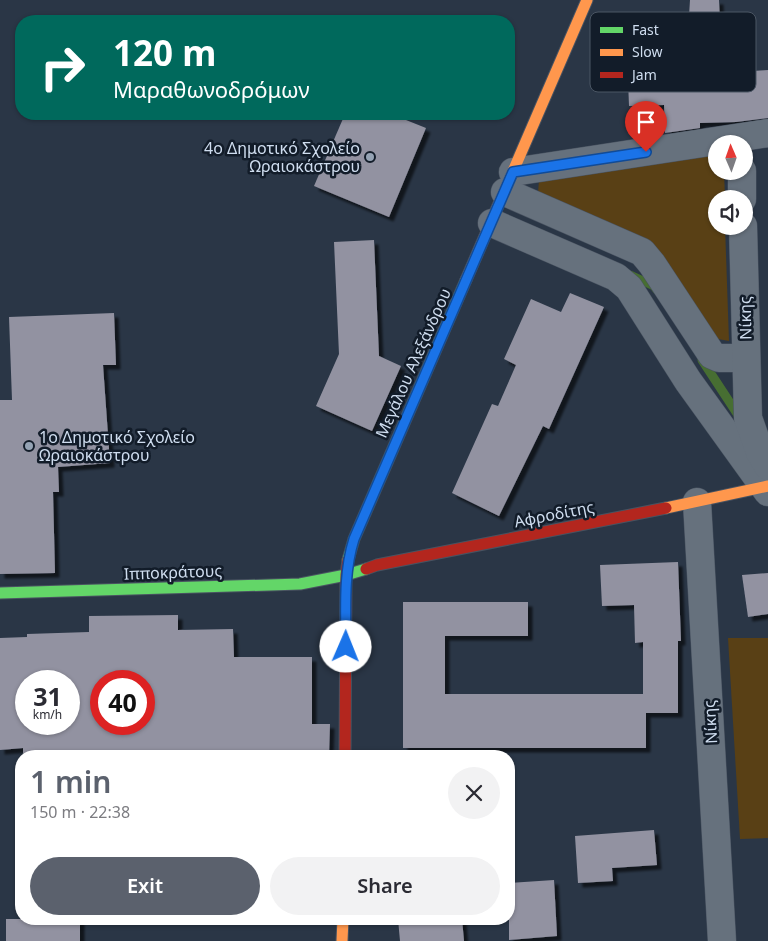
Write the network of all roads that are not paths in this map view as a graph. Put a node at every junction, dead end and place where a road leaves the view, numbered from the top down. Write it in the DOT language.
graph roads {
  1 [pos="587,0"];
  2 [pos="768,133"];
  3 [pos="753,137"];
  4 [pos="708,146"];
  5 [pos="509,182"];
  6 [pos="492,223"];
  7 [pos="743,235"];
  8 [pos="746,358"];
  9 [pos="767,483"];
  10 [pos="697,502"];
  11 [pos="346,575"];
  12 [pos="0,593"];
  13 [pos="344,750"];
  14 [pos="343,925"];
  15 [pos="342,941"];
  16 [pos="722,941"];
  1 -- 5 [label="street, Μεγάλου Αλεξάνδρου"];
  2 -- 3 [label="street"];
  4 -- 5 [label="street"];
  5 -- 6 [label="street, Μεγάλου Αλεξάνδρου"];
  5 -- 8 [label="street"];
  6 -- 9 [label="street"];
  6 -- 11 [label="street, Μεγάλου Αλεξάνδρου"];
  7 -- 8 [label="street, Νίκης"];
  8 -- 9 [label="street, Νίκης"];
  9 -- 10 [label="street, Αφροδίτης"];
  10 -- 11 [label="street, Αφροδίτης"];
  10 -- 16 [label="street, Νίκης"];
  11 -- 12 [label="street, Ιπποκράτους"];
  11 -- 13 [label="street, Μεγάλου Αλεξάνδρου"];
  14 -- 15 [label="street"];
}
